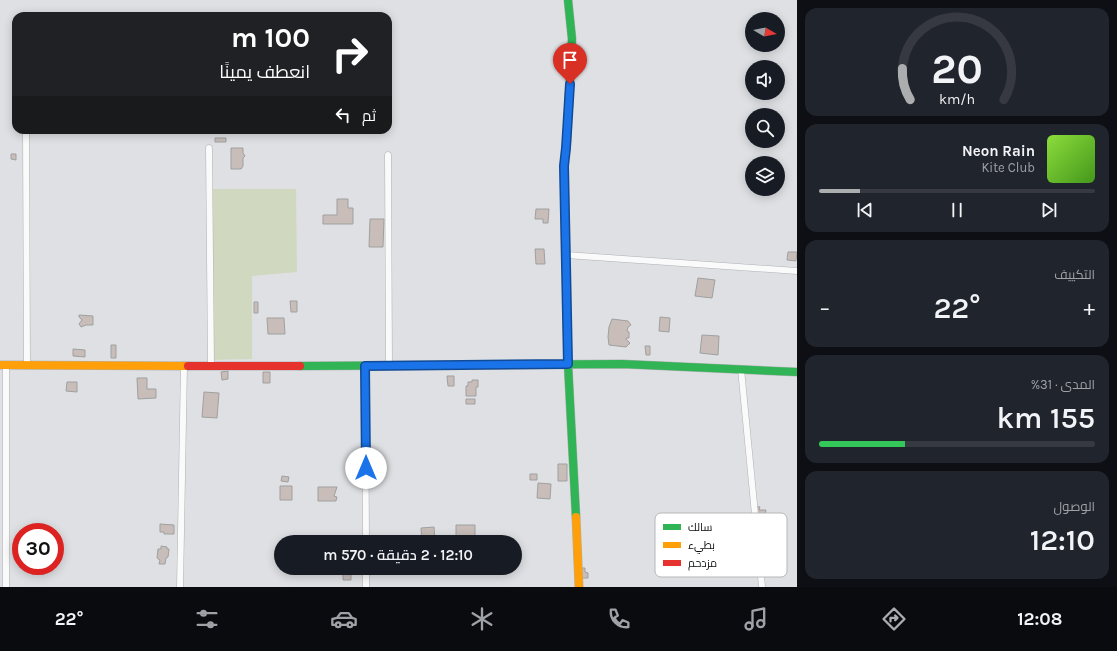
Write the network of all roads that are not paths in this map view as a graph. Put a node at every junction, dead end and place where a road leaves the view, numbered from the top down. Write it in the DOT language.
graph roads {
  1 [pos="568,0"];
  2 [pos="26,134"];
  3 [pos="209,148"];
  4 [pos="388,155"];
  5 [pos="566,255"];
  6 [pos="797,271"];
  7 [pos="568,364"];
  8 [pos="3,365"];
  9 [pos="27,365"];
  10 [pos="184,365"];
  11 [pos="211,365"];
  12 [pos="389,365"];
  13 [pos="365,366"];
  14 [pos="741,369"];
  15 [pos="797,372"];
  16 [pos="755,513"];
  17 [pos="366,535"];
  18 [pos="366,575"];
  19 [pos="761,577"];
  20 [pos="6,587"];
  21 [pos="180,587"];
  22 [pos="366,587"];
  23 [pos="579,587"];
  24 [pos="762,587"];
  1 -- 5 [label="street"];
  2 -- 9 [label="street"];
  3 -- 11 [label="street"];
  4 -- 12 [label="street"];
  5 -- 6 [label="street"];
  5 -- 7 [label="street"];
  7 -- 12 [label="street"];
  7 -- 14 [label="street"];
  7 -- 23 [label="street"];
  8 -- 9 [label="street"];
  8 -- 20 [label="street"];
  9 -- 10 [label="street"];
  10 -- 11 [label="street"];
  10 -- 21 [label="street"];
  11 -- 13 [label="street"];
  12 -- 13 [label="street"];
  13 -- 17 [label="street"];
  14 -- 15 [label="street"];
  14 -- 16 [label="street"];
  18 -- 22 [label="street"];
  19 -- 24 [label="street"];
}
